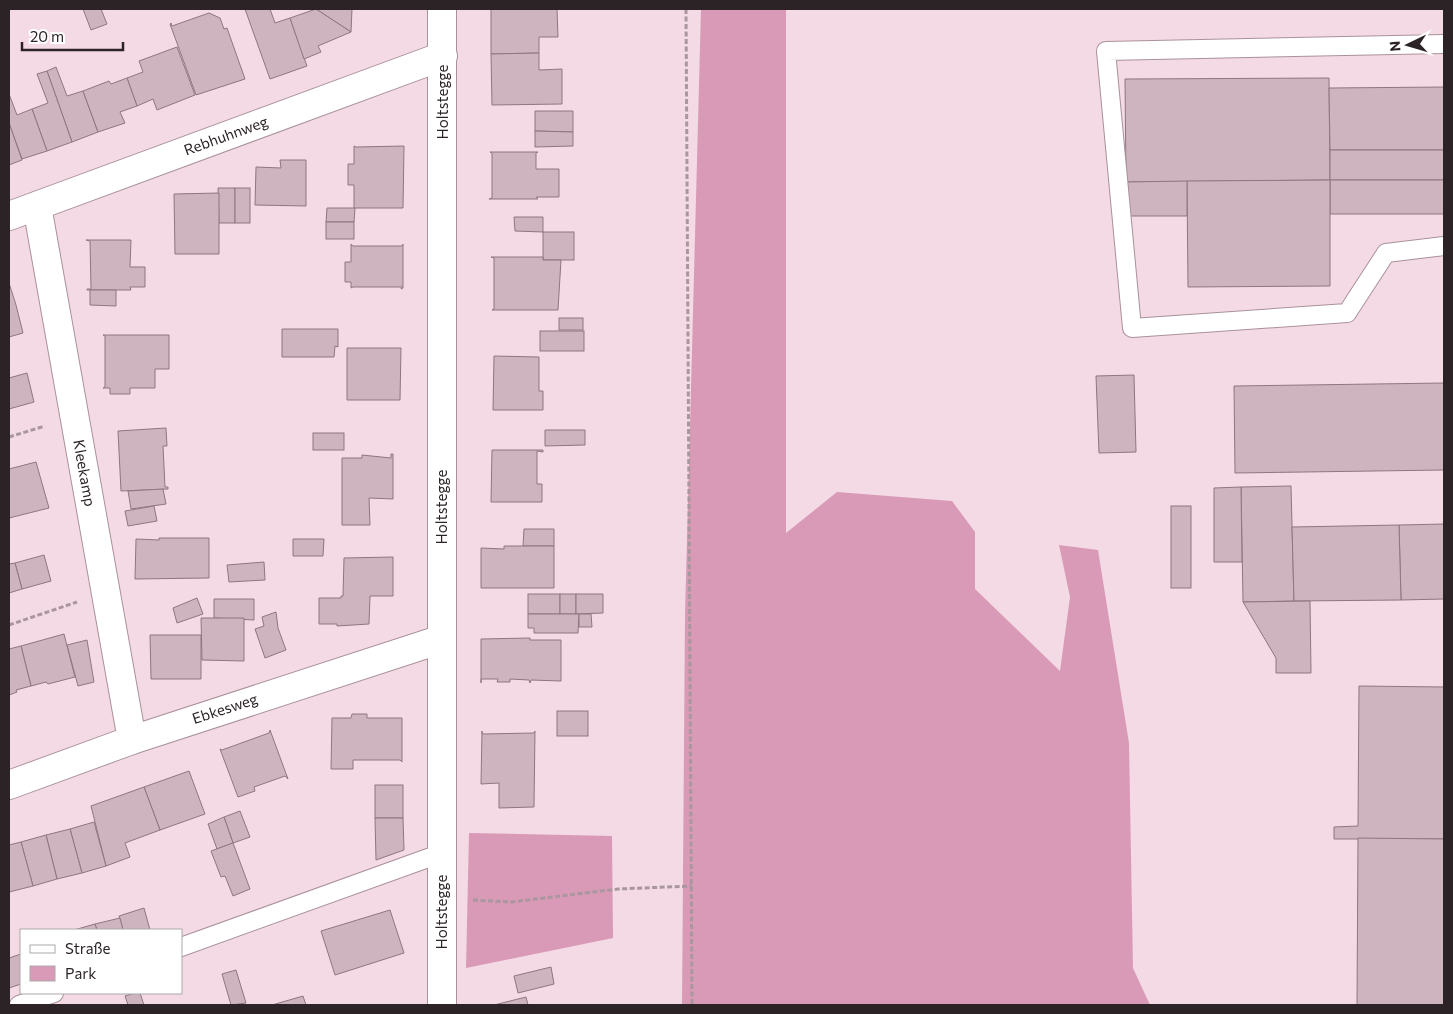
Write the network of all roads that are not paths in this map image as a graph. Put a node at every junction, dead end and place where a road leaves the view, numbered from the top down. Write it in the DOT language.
graph roads {
  1 [pos="442,9"];
  2 [pos="1444,44"];
  3 [pos="443,56"];
  4 [pos="37,206"];
  5 [pos="9,216"];
  6 [pos="1444,246"];
  7 [pos="442,639"];
  8 [pos="132,740"];
  9 [pos="9,785"];
  10 [pos="442,853"];
  11 [pos="182,947"];
  12 [pos="51,994"];
  13 [pos="19,1005"];
  14 [pos="442,1005"];
  1 -- 3 [label="street, Holtstegge"];
  2 -- 6 [label="lane"];
  3 -- 4 [label="street, Rebhuhnweg"];
  3 -- 7 [label="street, Holtstegge"];
  4 -- 5 [label="street, Rebhuhnweg"];
  4 -- 8 [label="street, Kleekamp"];
  7 -- 8 [label="street, Ebkesweg"];
  7 -- 10 [label="street, Holtstegge"];
  8 -- 9 [label="street, Ebkesweg"];
  10 -- 11 [label="lane"];
  10 -- 14 [label="street, Holtstegge"];
  12 -- 13 [label="lane"];
}
